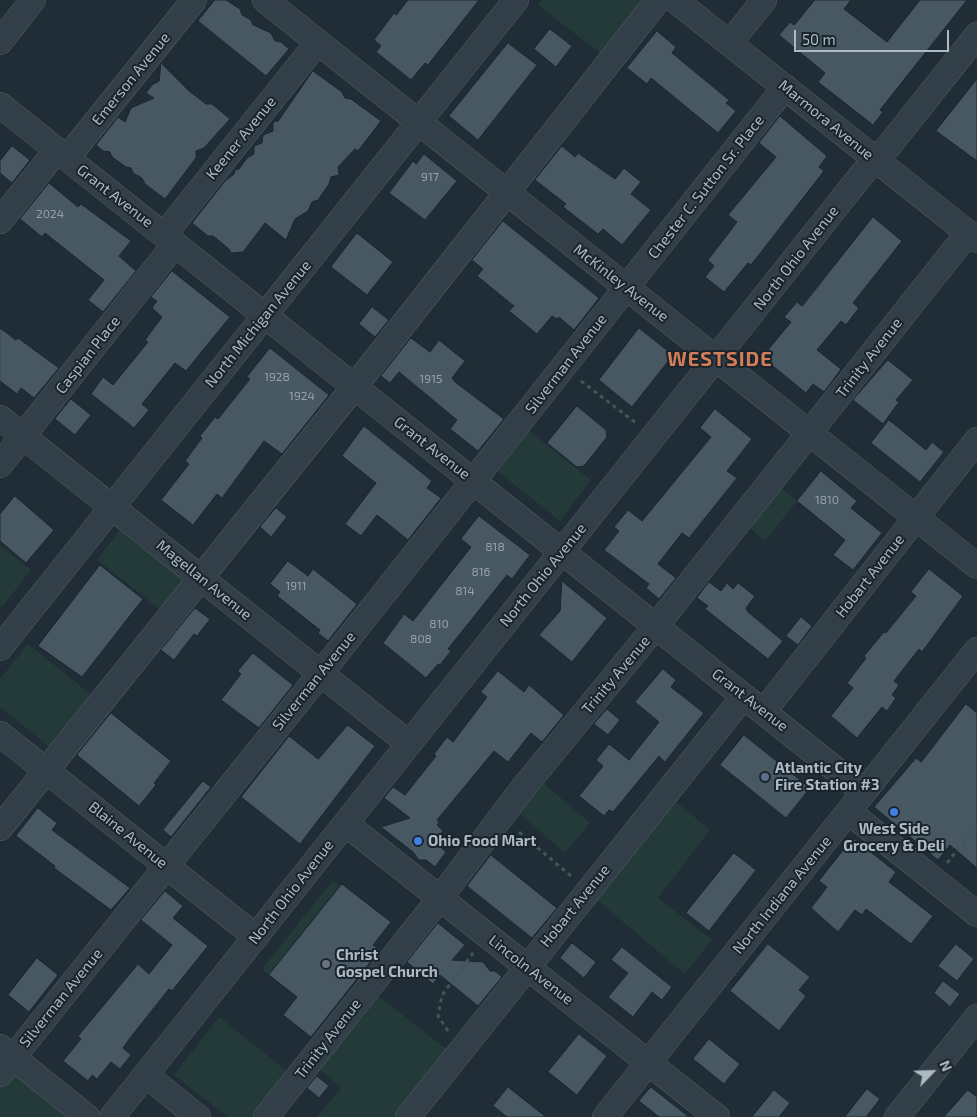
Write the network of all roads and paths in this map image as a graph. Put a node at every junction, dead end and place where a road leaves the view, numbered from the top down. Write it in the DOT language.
graph roads {
  1 [pos="33,0"];
  2 [pos="194,0"];
  3 [pos="265,0"];
  4 [pos="516,0"];
  5 [pos="658,0"];
  6 [pos="675,0"];
  7 [pos="764,0"];
  8 [pos="977,35"];
  9 [pos="0,42"];
  10 [pos="318,42"];
  11 [pos="730,43"];
  12 [pos="785,87"];
  13 [pos="0,105"];
  14 [pos="418,122"];
  15 [pos="62,154"];
  16 [pos="876,160"];
  17 [pos="506,192"];
  18 [pos="0,221"];
  19 [pos="972,237"];
  20 [pos="170,240"];
  21 [pos="626,287"];
  22 [pos="265,315"];
  23 [pos="716,359"];
  24 [pos="563,367"];
  25 [pos="355,386"];
  26 [pos="0,418"];
  27 [pos="809,433"];
  28 [pos="23,436"];
  29 [pos="654,437"];
  30 [pos="977,440"];
  31 [pos="0,465"];
  32 [pos="473,480"];
  33 [pos="112,507"];
  34 [pos="916,518"];
  35 [pos="562,552"];
  36 [pos="977,566"];
  37 [pos="202,578"];
  38 [pos="656,626"];
  39 [pos="0,648"];
  40 [pos="977,650"];
  41 [pos="321,673"];
  42 [pos="744,696"];
  43 [pos="764,711"];
  44 [pos="0,734"];
  45 [pos="408,743"];
  46 [pos="46,770"];
  47 [pos="864,792"];
  48 [pos="849,812"];
  49 [pos="501,817"];
  50 [pos="346,824"];
  51 [pos="977,825"];
  52 [pos="0,828"];
  53 [pos="167,866"];
  54 [pos="934,880"];
  55 [pos="588,890"];
  56 [pos="440,898"];
  57 [pos="977,914"];
  58 [pos="487,935"];
  59 [pos="256,937"];
  60 [pos="526,967"];
  61 [pos="977,1017"];
  62 [pos="464,1045"];
  63 [pos="4,1059"];
  64 [pos="648,1063"];
  65 [pos="146,1075"];
  66 [pos="87,1117"];
  67 [pos="112,1117"];
  68 [pos="198,1117"];
  69 [pos="266,1117"];
  70 [pos="408,1117"];
  71 [pos="605,1117"];
  72 [pos="716,1117"];
  73 [pos="897,1117"];
  1 -- 9 [label="street"];
  2 -- 15 [label="street, Emerson Avenue"];
  3 -- 10 [label="street, McKinley Avenue"];
  4 -- 14 [label="street, North Michigan Avenue"];
  5 -- 17 [label="street"];
  6 -- 11 [label="street, Marmora Avenue"];
  7 -- 11 [label="street"];
  8 -- 16 [label="street, North Ohio Avenue"];
  10 -- 14 [label="street, McKinley Avenue"];
  10 -- 20 [label="street, Keener Avenue"];
  11 -- 12 [label="street, Marmora Avenue"];
  12 -- 16 [label="street, Marmora Avenue"];
  12 -- 21 [label="street, Chester C. Sutton Sr. Place"];
  13 -- 15 [label="street, Grant Avenue"];
  14 -- 17 [label="street, McKinley Avenue"];
  14 -- 22 [label="street, North Michigan Avenue"];
  15 -- 18 [label="street, Emerson Avenue"];
  15 -- 20 [label="street, Grant Avenue"];
  16 -- 19 [label="street, Marmora Avenue"];
  16 -- 23 [label="street, North Ohio Avenue"];
  17 -- 21 [label="street, McKinley Avenue"];
  17 -- 25 [label="street"];
  19 -- 27 [label="street, Trinity Avenue"];
  20 -- 22 [label="street, Grant Avenue"];
  20 -- 28 [label="street, Caspian Place"];
  21 -- 23 [label="street, McKinley Avenue"];
  21 -- 24 [label="street, Silverman Avenue"];
  22 -- 25 [label="street, Grant Avenue"];
  22 -- 33 [label="street, North Michigan Avenue"];
  23 -- 27 [label="street, McKinley Avenue"];
  23 -- 29 [label="street, North Ohio Avenue"];
  24 -- 29 [label="path"];
  24 -- 32 [label="street, Silverman Avenue"];
  25 -- 32 [label="street, Grant Avenue"];
  25 -- 37 [label="street"];
  26 -- 28 [label="street, Magellan Avenue"];
  27 -- 34 [label="street, McKinley Avenue"];
  27 -- 38 [label="street, Trinity Avenue"];
  28 -- 31 [label="street, Caspian Place"];
  28 -- 33 [label="street, Magellan Avenue"];
  29 -- 35 [label="street, North Ohio Avenue"];
  30 -- 34 [label="street, Hobart Avenue"];
  32 -- 35 [label="street, Grant Avenue"];
  32 -- 41 [label="street, Silverman Avenue"];
  33 -- 37 [label="street, Magellan Avenue"];
  33 -- 39 [label="street, North Michigan Avenue"];
  34 -- 36 [label="street, McKinley Avenue"];
  34 -- 43 [label="street, Hobart Avenue"];
  35 -- 38 [label="street, Grant Avenue"];
  35 -- 45 [label="street, North Ohio Avenue"];
  37 -- 41 [label="street, Magellan Avenue"];
  37 -- 46 [label="street"];
  38 -- 42 [label="street, Grant Avenue"];
  38 -- 49 [label="street, Trinity Avenue"];
  40 -- 47 [label="street, North Indiana Avenue"];
  41 -- 45 [label="street, Magellan Avenue"];
  41 -- 53 [label="street, Silverman Avenue"];
  42 -- 43 [label="street, Grant Avenue"];
  42 -- 55 [label="street, Hobart Avenue"];
  43 -- 47 [label="street, Grant Avenue"];
  44 -- 46 [label="street, Blaine Avenue"];
  45 -- 50 [label="street, North Ohio Avenue"];
  46 -- 52 [label="street"];
  46 -- 53 [label="street, Blaine Avenue"];
  47 -- 48 [label="street, North Indiana Avenue"];
  48 -- 54 [label="street"];
  48 -- 64 [label="street, North Indiana Avenue"];
  49 -- 55 [label="path"];
  49 -- 56 [label="street, Trinity Avenue"];
  50 -- 56 [label="street, Lincoln Avenue"];
  50 -- 59 [label="street, North Ohio Avenue"];
  51 -- 54 [label="path"];
  53 -- 59 [label="street, Blaine Avenue"];
  53 -- 63 [label="street, Silverman Avenue"];
  54 -- 57 [label="street"];
  55 -- 60 [label="street, Hobart Avenue"];
  56 -- 58 [label="street, Lincoln Avenue"];
  56 -- 69 [label="street, Trinity Avenue"];
  58 -- 60 [label="street, Lincoln Avenue"];
  58 -- 62 [label="path"];
  59 -- 65 [label="street, North Ohio Avenue"];
  60 -- 62 [label="street, Hobart Avenue"];
  60 -- 64 [label="street, Lincoln Avenue"];
  61 -- 73 [label="street"];
  62 -- 70 [label="street, Hobart Avenue"];
  63 -- 66 [label="street"];
  64 -- 71 [label="street, North Indiana Avenue"];
  64 -- 72 [label="street, Lincoln Avenue"];
  65 -- 67 [label="street, North Ohio Avenue"];
  65 -- 68 [label="street"];
}
